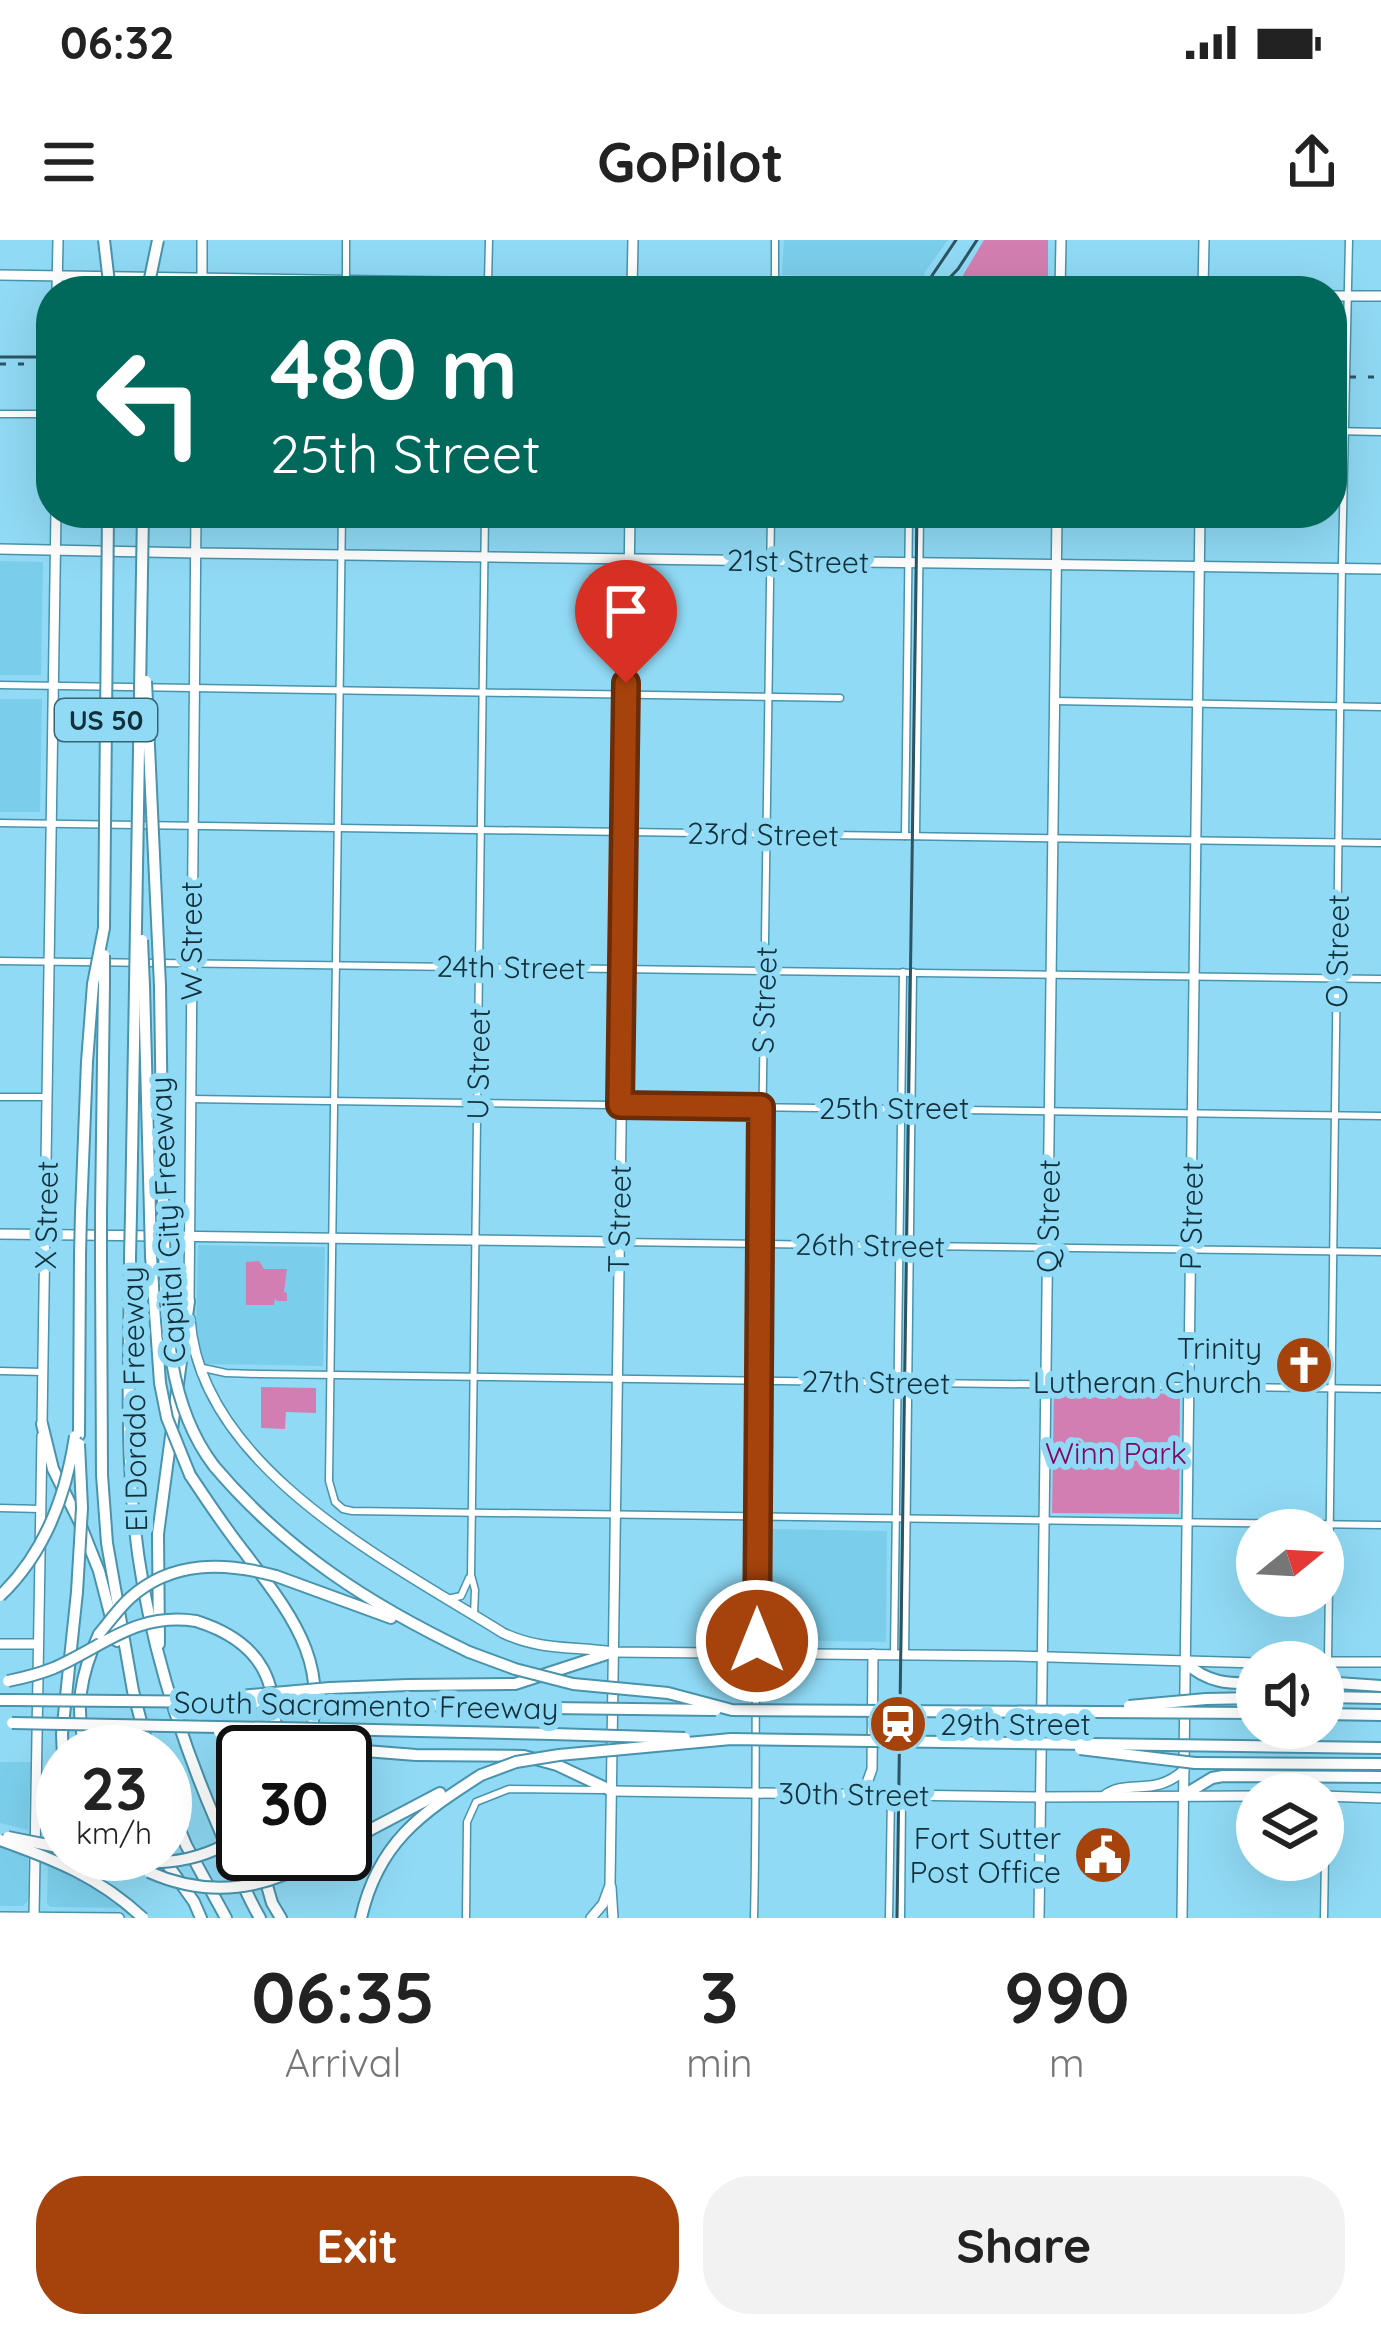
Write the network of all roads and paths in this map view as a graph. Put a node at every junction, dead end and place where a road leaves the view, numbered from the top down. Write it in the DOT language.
graph roads {
  1 [pos="58,240"];
  2 [pos="108,240"];
  3 [pos="153,240"];
  4 [pos="202,240"];
  5 [pos="346,240"];
  6 [pos="489,240"];
  7 [pos="633,240"];
  8 [pos="775,240"];
  9 [pos="1061,240"];
  10 [pos="1204,240"];
  11 [pos="1349,240"];
  12 [pos="0,275"];
  13 [pos="58,276"];
  14 [pos="109,276"];
  15 [pos="149,276"];
  16 [pos="202,276"];
  17 [pos="346,276"];
  18 [pos="488,276"];
  19 [pos="632,276"];
  20 [pos="775,276"];
  21 [pos="1060,276"];
  22 [pos="1203,276"];
  23 [pos="1347,296"];
  24 [pos="1381,296"];
  25 [pos="0,414"];
  26 [pos="36,414"];
  27 [pos="1347,432"];
  28 [pos="1381,432"];
  29 [pos="56,528"];
  30 [pos="108,528"];
  31 [pos="142,528"];
  32 [pos="196,528"];
  33 [pos="342,528"];
  34 [pos="484,528"];
  35 [pos="629,528"];
  36 [pos="771,528"];
  37 [pos="910,528"];
  38 [pos="918,528"];
  39 [pos="1057,528"];
  40 [pos="1200,528"];
  41 [pos="1343,528"];
  42 [pos="0,549"];
  43 [pos="55,551"];
  44 [pos="196,553"];
  45 [pos="341,554"];
  46 [pos="484,556"];
  47 [pos="628,559"];
  48 [pos="771,561"];
  49 [pos="914,563"];
  50 [pos="1056,565"];
  51 [pos="1200,567"];
  52 [pos="1342,568"];
  53 [pos="1381,568"];
  54 [pos="141,570"];
  55 [pos="0,686"];
  56 [pos="53,686"];
  57 [pos="194,689"];
  58 [pos="340,691"];
  59 [pos="483,693"];
  60 [pos="626,695"];
  61 [pos="769,697"];
  62 [pos="840,698"];
  63 [pos="1054,700"];
  64 [pos="1198,703"];
  65 [pos="1341,705"];
  66 [pos="1381,707"];
  67 [pos="138,787"];
  68 [pos="0,823"];
  69 [pos="51,824"];
  70 [pos="192,826"];
  71 [pos="338,827"];
  72 [pos="481,830"];
  73 [pos="624,831"];
  74 [pos="767,834"];
  75 [pos="905,836"];
  76 [pos="916,836"];
  77 [pos="1052,838"];
  78 [pos="1196,839"];
  79 [pos="1340,843"];
  80 [pos="1381,843"];
  81 [pos="0,961"];
  82 [pos="50,962"];
  83 [pos="190,962"];
  84 [pos="336,965"];
  85 [pos="479,966"];
  86 [pos="622,968"];
  87 [pos="765,970"];
  88 [pos="908,972"];
  89 [pos="1051,973"];
  90 [pos="1194,976"];
  91 [pos="1336,978"];
  92 [pos="1381,979"];
  93 [pos="98,984"];
  94 [pos="139,986"];
  95 [pos="0,1097"];
  96 [pos="48,1097"];
  97 [pos="190,1099"];
  98 [pos="334,1101"];
  99 [pos="477,1103"];
  100 [pos="620,1105"];
  101 [pos="761,1107"];
  102 [pos="901,1108"];
  103 [pos="911,1108"];
  104 [pos="1049,1110"];
  105 [pos="1192,1112"];
  106 [pos="1334,1115"];
  107 [pos="1381,1116"];
  108 [pos="0,1234"];
  109 [pos="45,1234"];
  110 [pos="188,1236"];
  111 [pos="332,1238"];
  112 [pos="475,1240"];
  113 [pos="618,1242"];
  114 [pos="761,1243"];
  115 [pos="899,1245"];
  116 [pos="910,1245"];
  117 [pos="1047,1247"];
  118 [pos="1191,1249"];
  119 [pos="1334,1252"];
  120 [pos="1381,1252"];
  121 [pos="189,1301"];
  122 [pos="199,1367"];
  123 [pos="0,1371"];
  124 [pos="43,1372"];
  125 [pos="226,1373"];
  126 [pos="331,1374"];
  127 [pos="473,1376"];
  128 [pos="616,1378"];
  129 [pos="759,1380"];
  130 [pos="897,1382"];
  131 [pos="908,1382"];
  132 [pos="1046,1384"];
  133 [pos="1188,1386"];
  134 [pos="1332,1388"];
  135 [pos="1381,1389"];
  136 [pos="212,1395"];
  137 [pos="42,1424"];
  138 [pos="77,1436"];
  139 [pos="0,1508"];
  140 [pos="40,1509"];
  141 [pos="1330,1509"];
  142 [pos="472,1513"];
  143 [pos="615,1514"];
  144 [pos="757,1515"];
  145 [pos="895,1517"];
  146 [pos="906,1518"];
  147 [pos="1043,1520"];
  148 [pos="1186,1522"];
  149 [pos="1236,1523"];
  150 [pos="1344,1524"];
  151 [pos="1381,1525"];
  152 [pos="471,1575"];
  153 [pos="0,1596"];
  154 [pos="447,1598"];
  155 [pos="475,1616"];
  156 [pos="411,1624"];
  157 [pos="0,1644"];
  158 [pos="38,1644"];
  159 [pos="614,1652"];
  160 [pos="757,1653"];
  161 [pos="873,1654"];
  162 [pos="899,1655"];
  163 [pos="1042,1657"];
  164 [pos="159,1660"];
  165 [pos="1344,1661"];
  166 [pos="1185,1662"];
  167 [pos="1381,1662"];
  168 [pos="1236,1663"];
  169 [pos="4,1682"];
  170 [pos="1236,1682"];
  171 [pos="1344,1683"];
  172 [pos="1381,1686"];
  173 [pos="133,1691"];
  174 [pos="1344,1697"];
  175 [pos="1236,1698"];
  176 [pos="1381,1698"];
  177 [pos="7,1700"];
  178 [pos="171,1701"];
  179 [pos="732,1710"];
  180 [pos="1082,1712"];
  181 [pos="1236,1714"];
  182 [pos="1344,1714"];
  183 [pos="1381,1715"];
  184 [pos="6,1723"];
  185 [pos="63,1725"];
  186 [pos="80,1725"];
  187 [pos="118,1725"];
  188 [pos="142,1725"];
  189 [pos="276,1725"];
  190 [pos="312,1725"];
  191 [pos="192,1726"];
  192 [pos="192,1729"];
  193 [pos="731,1739"];
  194 [pos="1053,1744"];
  195 [pos="1381,1748"];
  196 [pos="1381,1764"];
  197 [pos="1189,1766"];
  198 [pos="482,1775"];
  199 [pos="1381,1777"];
  200 [pos="611,1791"];
  201 [pos="757,1793"];
  202 [pos="863,1794"];
  203 [pos="897,1795"];
  204 [pos="1184,1795"];
  205 [pos="1104,1796"];
  206 [pos="1236,1796"];
  207 [pos="1040,1797"];
  208 [pos="1344,1797"];
  209 [pos="1381,1798"];
  210 [pos="372,1829"];
  211 [pos="3,1837"];
  212 [pos="36,1844"];
  213 [pos="192,1856"];
  214 [pos="171,1881"];
  215 [pos="179,1881"];
  216 [pos="266,1881"];
  217 [pos="266,1881"];
  218 [pos="1324,1881"];
  219 [pos="610,1885"];
  220 [pos="0,1917"];
  221 [pos="34,1917"];
  222 [pos="119,1918"];
  223 [pos="143,1918"];
  224 [pos="201,1918"];
  225 [pos="226,1918"];
  226 [pos="260,1918"];
  227 [pos="281,1918"];
  228 [pos="361,1918"];
  229 [pos="466,1918"];
  230 [pos="591,1918"];
  231 [pos="613,1918"];
  232 [pos="754,1918"];
  233 [pos="889,1918"];
  234 [pos="901,1918"];
  235 [pos="1039,1918"];
  236 [pos="1182,1918"];
  237 [pos="1324,1918"];
  1 -- 13 [label="main road"];
  2 -- 14 [label="highway, bridge"];
  3 -- 15 [label="highway, bridge"];
  4 -- 16 [label="main road"];
  5 -- 17 [label="street"];
  6 -- 18 [label="street"];
  7 -- 19 [label="main road"];
  8 -- 20 [label="street"];
  9 -- 21 [label="main road"];
  10 -- 22 [label="main road"];
  11 -- 23 [label="street, O Street"];
  12 -- 13 [label="main road"];
  23 -- 24 [label="main road"];
  25 -- 26 [label="street"];
  27 -- 28 [label="street"];
  29 -- 43 [label="main road, X Street"];
  30 -- 93 [label="highway, US 50, bridge"];
  31 -- 54 [label="highway, Capital City Freeway, bridge"];
  32 -- 44 [label="main road, W Street"];
  33 -- 45 [label="street"];
  34 -- 46 [label="street, U Street"];
  35 -- 47 [label="main road, T Street"];
  36 -- 48 [label="street, S Street"];
  37 -- 49 [label="street"];
  38 -- 49 [label="street"];
  39 -- 50 [label="main road, Q Street"];
  40 -- 51 [label="main road, P Street"];
  41 -- 52 [label="street, O Street"];
  42 -- 43 [label="main road, 21st Street"];
  43 -- 44 [label="main road, 21st Street"];
  43 -- 56 [label="main road, X Street"];
  44 -- 45 [label="main road, 21st Street"];
  44 -- 57 [label="main road, W Street"];
  45 -- 46 [label="main road, 21st Street"];
  45 -- 58 [label="street"];
  46 -- 47 [label="main road, 21st Street"];
  46 -- 59 [label="street, U Street"];
  47 -- 48 [label="main road, 21st Street"];
  47 -- 60 [label="main road, T Street"];
  48 -- 49 [label="main road, 21st Street"];
  48 -- 61 [label="street, S Street"];
  49 -- 50 [label="main road, 21st Street"];
  49 -- 75 [label="street"];
  49 -- 76 [label="street"];
  50 -- 51 [label="main road, 21st Street"];
  50 -- 63 [label="main road, Q Street"];
  51 -- 52 [label="main road, 21st Street"];
  51 -- 64 [label="main road, P Street"];
  52 -- 53 [label="main road, 21st Street"];
  52 -- 65 [label="street, O Street"];
  54 -- 67 [label="highway, Capital City Freeway / US 50, bridge"];
  54 -- 156 [label="highway, Capital City Freeway, bridge"];
  55 -- 56 [label="street"];
  56 -- 57 [label="street"];
  56 -- 69 [label="main road, X Street"];
  57 -- 58 [label="street"];
  57 -- 70 [label="main road, W Street"];
  58 -- 59 [label="street"];
  58 -- 71 [label="street"];
  59 -- 60 [label="street"];
  59 -- 72 [label="street, U Street"];
  60 -- 61 [label="street"];
  60 -- 73 [label="main road, T Street"];
  61 -- 62 [label="street"];
  61 -- 74 [label="street, S Street"];
  63 -- 64 [label="street"];
  63 -- 77 [label="main road, Q Street"];
  64 -- 65 [label="street"];
  64 -- 78 [label="main road, P Street"];
  65 -- 66 [label="street"];
  65 -- 79 [label="street, O Street"];
  67 -- 94 [label="highway, El Dorado Freeway / US 50, bridge"];
  68 -- 69 [label="street, 23rd Street"];
  69 -- 70 [label="street, 23rd Street"];
  69 -- 82 [label="main road, X Street"];
  70 -- 71 [label="street, 23rd Street"];
  70 -- 83 [label="main road, W Street"];
  71 -- 72 [label="street, 23rd Street"];
  71 -- 84 [label="street"];
  72 -- 73 [label="street, 23rd Street"];
  72 -- 85 [label="street, U Street"];
  73 -- 74 [label="street, 23rd Street"];
  73 -- 86 [label="main road, T Street"];
  74 -- 75 [label="street, 23rd Street"];
  74 -- 87 [label="street, S Street"];
  75 -- 76 [label="street, 23rd Street"];
  76 -- 77 [label="street, 23rd Street"];
  77 -- 78 [label="street, 23rd Street"];
  77 -- 89 [label="main road, Q Street"];
  78 -- 79 [label="street, 23rd Street"];
  78 -- 90 [label="main road, P Street"];
  79 -- 80 [label="street, 23rd Street"];
  79 -- 91 [label="street, O Street"];
  81 -- 82 [label="street, 24th Street"];
  82 -- 83 [label="street, 24th Street"];
  82 -- 96 [label="main road, X Street"];
  83 -- 84 [label="street, 24th Street"];
  83 -- 97 [label="main road, W Street"];
  84 -- 85 [label="street, 24th Street"];
  84 -- 98 [label="street"];
  85 -- 86 [label="street, 24th Street"];
  85 -- 99 [label="street, U Street"];
  86 -- 87 [label="street, 24th Street"];
  86 -- 100 [label="main road, T Street"];
  87 -- 88 [label="street, 24th Street"];
  87 -- 101 [label="street, S Street"];
  88 -- 89 [label="street, 24th Street"];
  88 -- 102 [label="street"];
  88 -- 103 [label="street"];
  89 -- 90 [label="street, 24th Street"];
  89 -- 104 [label="main road, Q Street"];
  90 -- 91 [label="street, 24th Street"];
  90 -- 105 [label="main road, P Street"];
  91 -- 92 [label="street, 24th Street"];
  91 -- 106 [label="street, O Street"];
  93 -- 138 [label="highway, bridge"];
  93 -- 173 [label="highway, El Dorado Freeway, bridge"];
  94 -- 164 [label="highway, El Dorado Freeway / US 50, bridge"];
  94 -- 190 [label="highway, bridge"];
  95 -- 96 [label="street"];
  96 -- 109 [label="main road, X Street"];
  97 -- 98 [label="street, 25th Street"];
  97 -- 110 [label="main road, W Street"];
  98 -- 99 [label="street, 25th Street"];
  98 -- 111 [label="street"];
  99 -- 100 [label="street, 25th Street"];
  99 -- 112 [label="street, U Street"];
  100 -- 101 [label="street, 25th Street"];
  100 -- 113 [label="main road, T Street"];
  101 -- 102 [label="street, 25th Street"];
  101 -- 114 [label="street, S Street"];
  102 -- 103 [label="street, 25th Street"];
  102 -- 115 [label="street"];
  103 -- 104 [label="street, 25th Street"];
  103 -- 116 [label="street"];
  104 -- 105 [label="street, 25th Street"];
  104 -- 117 [label="main road, Q Street"];
  105 -- 106 [label="street, 25th Street"];
  105 -- 118 [label="main road, P Street"];
  106 -- 107 [label="street, 25th Street"];
  106 -- 119 [label="street, O Street"];
  108 -- 109 [label="main road, 26th Street"];
  109 -- 110 [label="main road, 26th Street"];
  109 -- 124 [label="main road, X Street"];
  110 -- 111 [label="main road, 26th Street"];
  110 -- 121 [label="main road, W Street"];
  111 -- 112 [label="main road, 26th Street"];
  111 -- 126 [label="street"];
  112 -- 113 [label="main road, 26th Street"];
  112 -- 127 [label="street, U Street"];
  113 -- 114 [label="street, 26th Street"];
  113 -- 128 [label="main road, T Street"];
  114 -- 115 [label="street, 26th Street"];
  114 -- 129 [label="street, S Street"];
  115 -- 116 [label="street, 26th Street"];
  115 -- 130 [label="street"];
  116 -- 117 [label="street, 26th Street"];
  116 -- 131 [label="street"];
  117 -- 118 [label="street, 26th Street"];
  117 -- 132 [label="main road, Q Street"];
  118 -- 119 [label="street, 26th Street"];
  118 -- 133 [label="main road, P Street"];
  119 -- 120 [label="street, 26th Street"];
  119 -- 134 [label="street, O Street"];
  121 -- 122 [label="main road, W Street"];
  121 -- 164 [label="highway"];
  122 -- 125 [label="street, 27th Street"];
  122 -- 136 [label="main road"];
  123 -- 124 [label="street"];
  124 -- 137 [label="main road, X Street"];
  125 -- 126 [label="street, 27th Street"];
  125 -- 136 [label="street"];
  126 -- 127 [label="street, 27th Street"];
  126 -- 142 [label="street"];
  127 -- 128 [label="street, 27th Street"];
  127 -- 142 [label="street, U Street"];
  128 -- 129 [label="street, 27th Street"];
  128 -- 143 [label="main road, T Street"];
  129 -- 130 [label="street, 27th Street"];
  129 -- 144 [label="street, S Street"];
  130 -- 131 [label="street, 27th Street"];
  130 -- 145 [label="street"];
  131 -- 132 [label="street, 27th Street"];
  131 -- 146 [label="street"];
  132 -- 133 [label="street, 27th Street"];
  132 -- 147 [label="main road, Q Street"];
  133 -- 134 [label="street, 27th Street"];
  133 -- 148 [label="main road, P Street"];
  134 -- 135 [label="street, 27th Street"];
  134 -- 141 [label="street, O Street"];
  136 -- 154 [label="main road"];
  137 -- 140 [label="main road, X Street"];
  137 -- 173 [label="highway"];
  138 -- 153 [label="highway, bridge"];
  138 -- 185 [label="highway, bridge"];
  139 -- 140 [label="street"];
  140 -- 158 [label="main road, X Street"];
  142 -- 143 [label="street"];
  142 -- 152 [label="street, U Street"];
  143 -- 144 [label="street"];
  143 -- 159 [label="main road, T Street"];
  144 -- 145 [label="street"];
  144 -- 160 [label="street, S Street"];
  145 -- 146 [label="street"];
  145 -- 162 [label="street"];
  146 -- 147 [label="street"];
  146 -- 162 [label="street"];
  147 -- 148 [label="street"];
  147 -- 163 [label="main road, Q Street"];
  148 -- 149 [label="street"];
  148 -- 166 [label="main road, P Street"];
  150 -- 151 [label="street"];
  152 -- 154 [label="street"];
  152 -- 155 [label="street, U Street"];
  154 -- 155 [label="main road"];
  155 -- 159 [label="main road"];
  156 -- 179 [label="highway, Capital City Freeway, bridge"];
  156 -- 186 [label="highway, bridge"];
  157 -- 158 [label="main road"];
  158 -- 221 [label="main road, X Street"];
  159 -- 160 [label="main road"];
  159 -- 178 [label="highway, bridge"];
  159 -- 200 [label="main road, T Street"];
  160 -- 161 [label="main road"];
  160 -- 201 [label="street, S Street"];
  161 -- 162 [label="main road"];
  161 -- 202 [label="main road"];
  162 -- 163 [label="main road"];
  163 -- 166 [label="main road"];
  163 -- 207 [label="main road, Q Street"];
  164 -- 226 [label="highway, El Dorado Freeway / US 50"];
  165 -- 167 [label="main road"];
  166 -- 168 [label="main road"];
  166 -- 170 [label="highway"];
  166 -- 197 [label="main road, P Street"];
  169 -- 189 [label="highway, bridge"];
  171 -- 172 [label="highway"];
  173 -- 188 [label="highway, El Dorado Freeway"];
  174 -- 176 [label="highway"];
  175 -- 180 [label="highway, bridge"];
  177 -- 178 [label="highway, South Sacramento Freeway, bridge"];
  178 -- 179 [label="highway, South Sacramento Freeway, bridge"];
  179 -- 180 [label="highway, Capital City Freeway, bridge"];
  180 -- 181 [label="highway, Capital City Freeway, bridge"];
  182 -- 183 [label="highway"];
  184 -- 187 [label="highway, South Sacramento Freeway, bridge"];
  191 -- 193 [label="highway, South Sacramento Freeway, bridge"];
  192 -- 200 [label="highway, bridge"];
  193 -- 194 [label="highway, bridge"];
  193 -- 198 [label="highway, bridge"];
  194 -- 195 [label="highway, bridge"];
  194 -- 197 [label="highway, bridge"];
  196 -- 197 [label="highway"];
  197 -- 204 [label="main road, P Street"];
  197 -- 205 [label="main road"];
  198 -- 210 [label="highway"];
  198 -- 228 [label="highway"];
  199 -- 204 [label="highway"];
  200 -- 201 [label="main road, 30th Street"];
  200 -- 219 [label="main road, T Street"];
  200 -- 229 [label="street, 30th Street"];
  201 -- 202 [label="main road, 30th Street"];
  201 -- 232 [label="street, S Street"];
  202 -- 203 [label="main road, 30th Street"];
  203 -- 207 [label="main road, 30th Street"];
  203 -- 233 [label="street"];
  203 -- 234 [label="street"];
  204 -- 205 [label="main road, 30th Street"];
  204 -- 206 [label="main road, 30th Street"];
  204 -- 236 [label="main road, P Street"];
  205 -- 207 [label="main road, 30th Street"];
  207 -- 235 [label="main road, Q Street"];
  208 -- 209 [label="main road"];
  211 -- 212 [label="highway, bridge"];
  211 -- 223 [label="highway, bridge"];
  213 -- 225 [label="highway"];
  214 -- 216 [label="highway, bridge"];
  215 -- 224 [label="highway"];
  217 -- 227 [label="highway"];
  218 -- 237 [label="street"];
  219 -- 230 [label="main road, T Street"];
  219 -- 231 [label="main road"];
  220 -- 221 [label="main road"];
  221 -- 222 [label="main road"];
}
